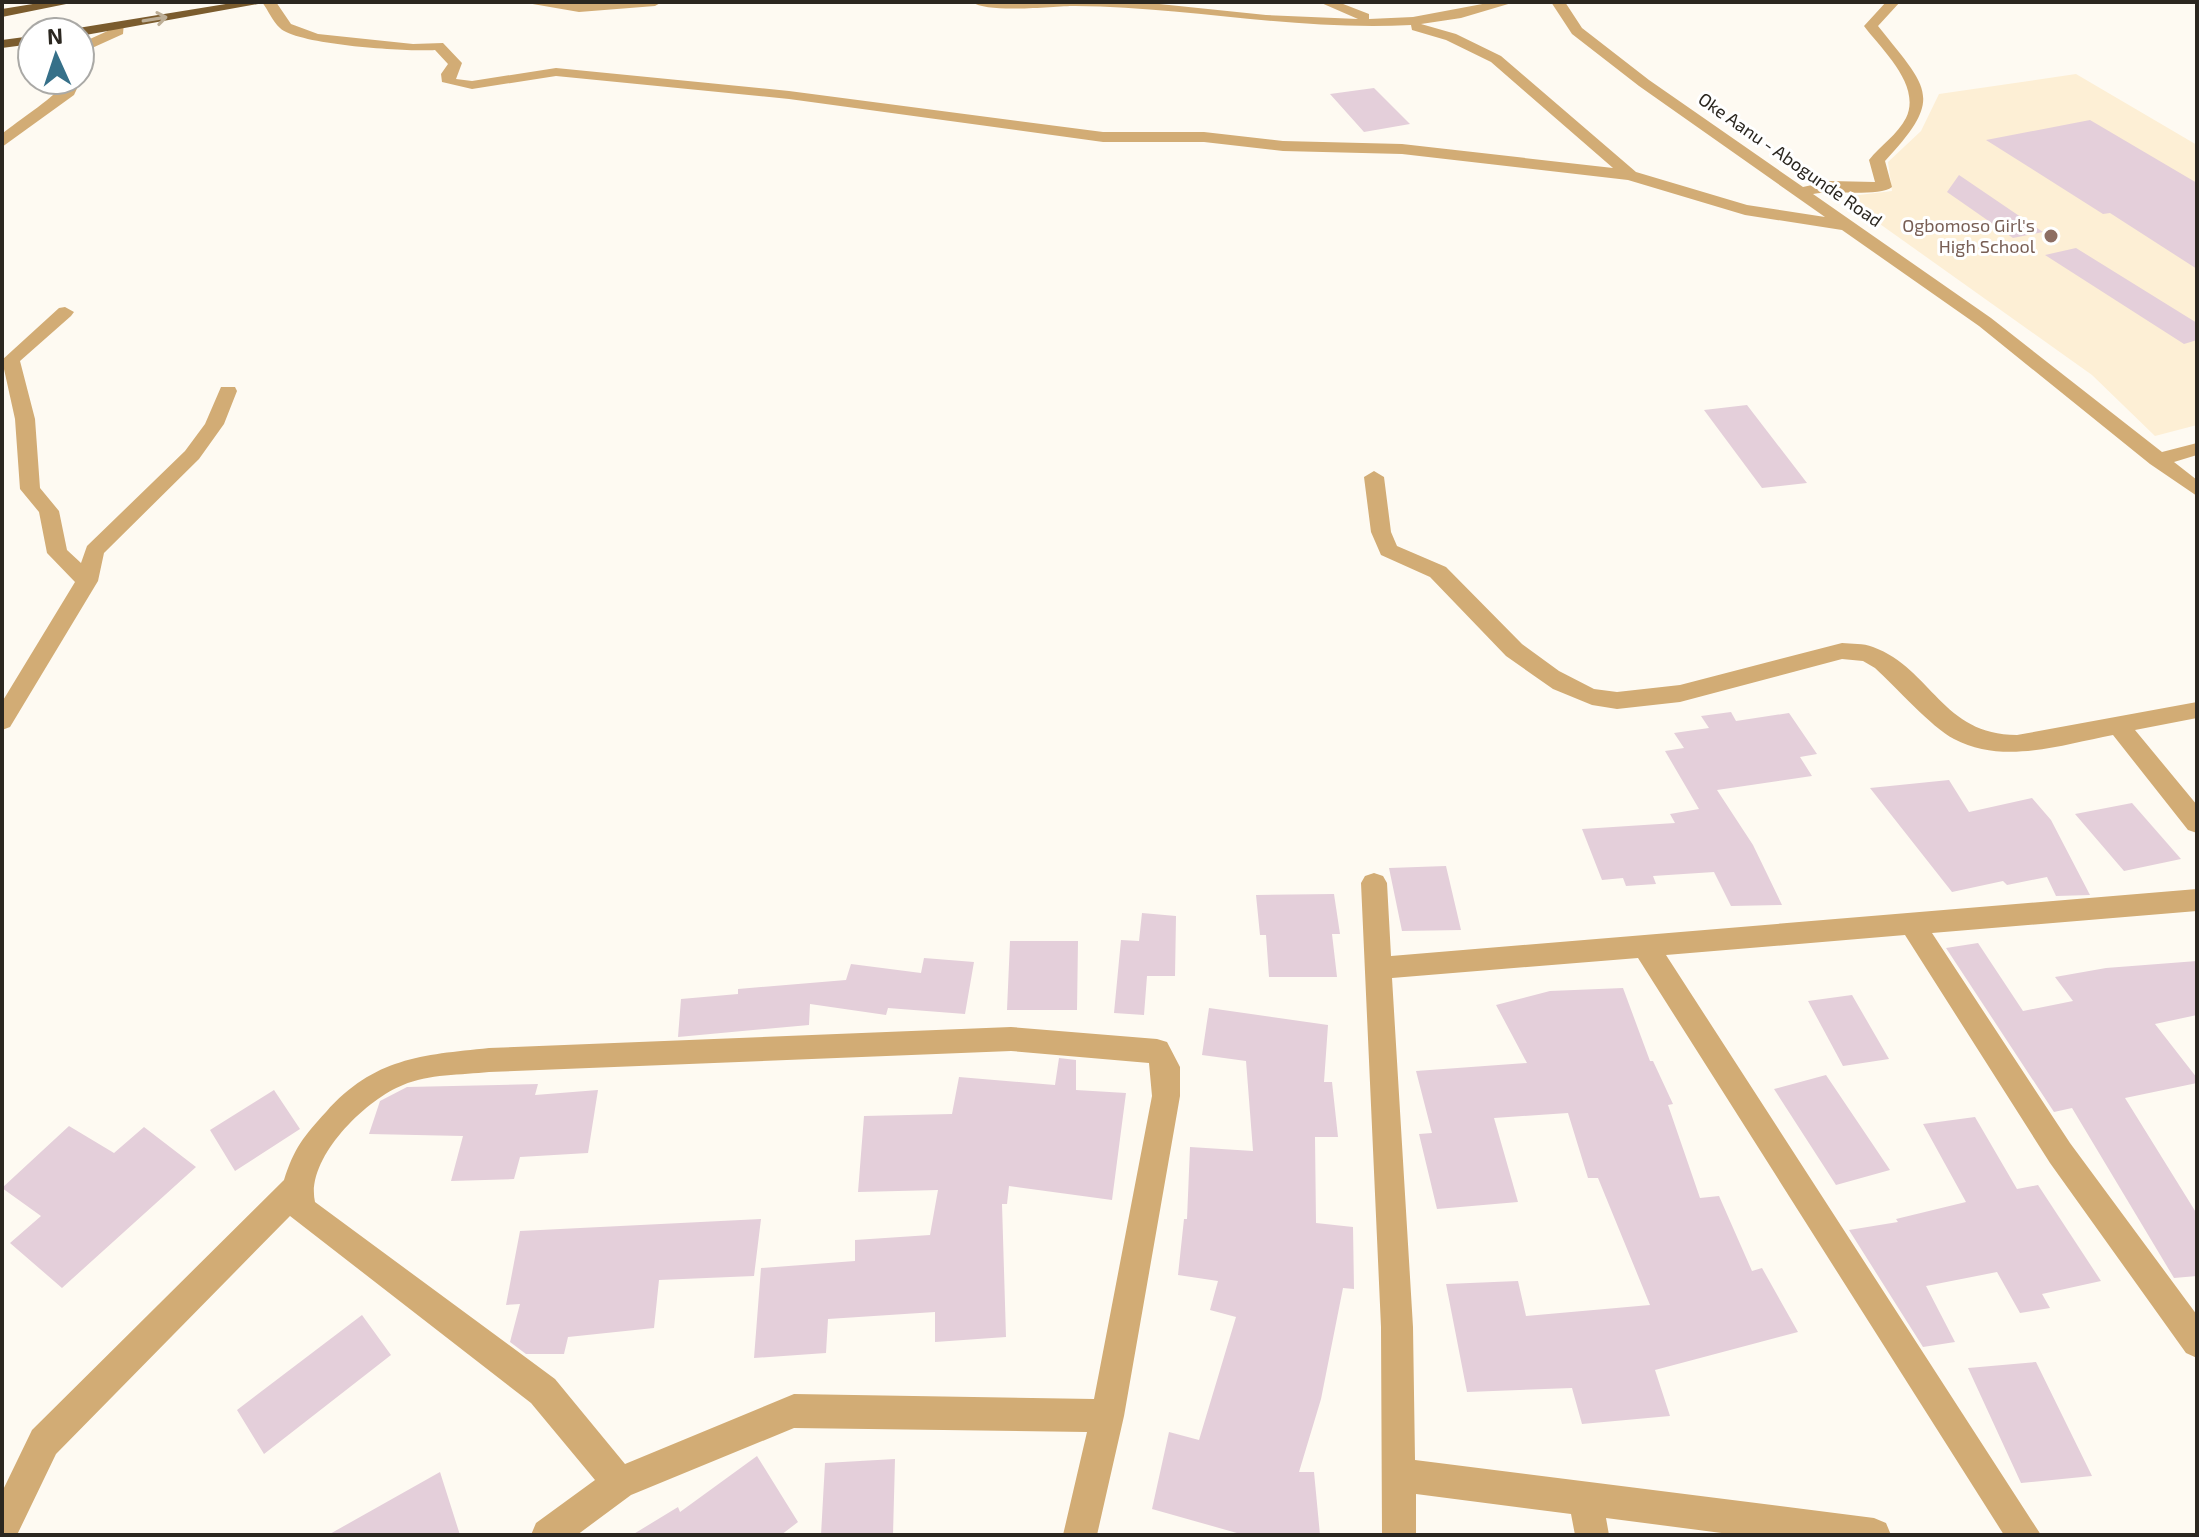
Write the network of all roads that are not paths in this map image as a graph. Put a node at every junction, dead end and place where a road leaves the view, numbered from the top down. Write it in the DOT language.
graph roads {
  1 [pos="69,2"];
  2 [pos="262,2"];
  3 [pos="269,2"];
  4 [pos="528,2"];
  5 [pos="655,2"];
  6 [pos="979,2"];
  7 [pos="1326,2"];
  8 [pos="1508,2"];
  9 [pos="1558,2"];
  10 [pos="1893,2"];
  11 [pos="1116,3"];
  12 [pos="2,13"];
  13 [pos="1378,22"];
  14 [pos="1403,23"];
  15 [pos="119,25"];
  16 [pos="96,29"];
  17 [pos="96,41"];
  18 [pos="62,96"];
  19 [pos="2,142"];
  20 [pos="1630,175"];
  21 [pos="1803,192"];
  22 [pos="1851,226"];
  23 [pos="65,312"];
  24 [pos="228,391"];
  25 [pos="2197,449"];
  26 [pos="2157,460"];
  27 [pos="1374,477"];
  28 [pos="2197,490"];
  29 [pos="87,581"];
  30 [pos="9,689"];
  31 [pos="2197,710"];
  32 [pos="2,721"];
  33 [pos="2118,725"];
  34 [pos="2197,823"];
  35 [pos="1374,883"];
  36 [pos="2197,900"];
  37 [pos="1912,924"];
  38 [pos="1645,946"];
  39 [pos="1380,968"];
  40 [pos="297,1188"];
  41 [pos="2197,1342"];
  42 [pos="1107,1416"];
  43 [pos="1398,1475"];
  44 [pos="619,1483"];
  45 [pos="1585,1499"];
  46 [pos="5,1523"];
  47 [pos="548,1535"];
  48 [pos="1080,1535"];
  49 [pos="1399,1535"];
  50 [pos="1592,1535"];
  51 [pos="1874,1535"];
  52 [pos="2024,1535"];
  1 -- 12 [label="highway"];
  15 -- 2 [label="highway, one-way"];
  3 -- 20 [label="street"];
  4 -- 5 [label="street"];
  6 -- 11 [label="street"];
  7 -- 13 [label="street"];
  8 -- 14 [label="street"];
  9 -- 21 [label="street, Oke Aanu - Abogunde Road"];
  10 -- 21 [label="street"];
  11 -- 13 [label="street"];
  13 -- 14 [label="street"];
  14 -- 20 [label="street"];
  15 -- 16 [label="highway"];
  15 -- 17 [label="street"];
  18 -- 19 [label="street"];
  20 -- 22 [label="street"];
  21 -- 22 [label="street, Oke Aanu - Abogunde Road"];
  22 -- 26 [label="street, Oke Aanu - Abogunde Road"];
  23 -- 29 [label="street"];
  24 -- 29 [label="street"];
  25 -- 26 [label="street"];
  26 -- 28 [label="street, Oke Aanu - Abogunde Road"];
  27 -- 33 [label="street"];
  29 -- 30 [label="street"];
  30 -- 32 [label="street"];
  31 -- 33 [label="street"];
  33 -- 34 [label="street"];
  35 -- 39 [label="street"];
  36 -- 37 [label="street"];
  37 -- 38 [label="street"];
  37 -- 41 [label="street"];
  38 -- 39 [label="street"];
  38 -- 52 [label="street"];
  39 -- 43 [label="street"];
  40 -- 42 [label="street"];
  40 -- 44 [label="street"];
  40 -- 46 [label="street"];
  42 -- 44 [label="street"];
  42 -- 48 [label="street"];
  43 -- 45 [label="street"];
  43 -- 49 [label="street"];
  44 -- 47 [label="street"];
  45 -- 50 [label="street"];
  45 -- 51 [label="street"];
}
